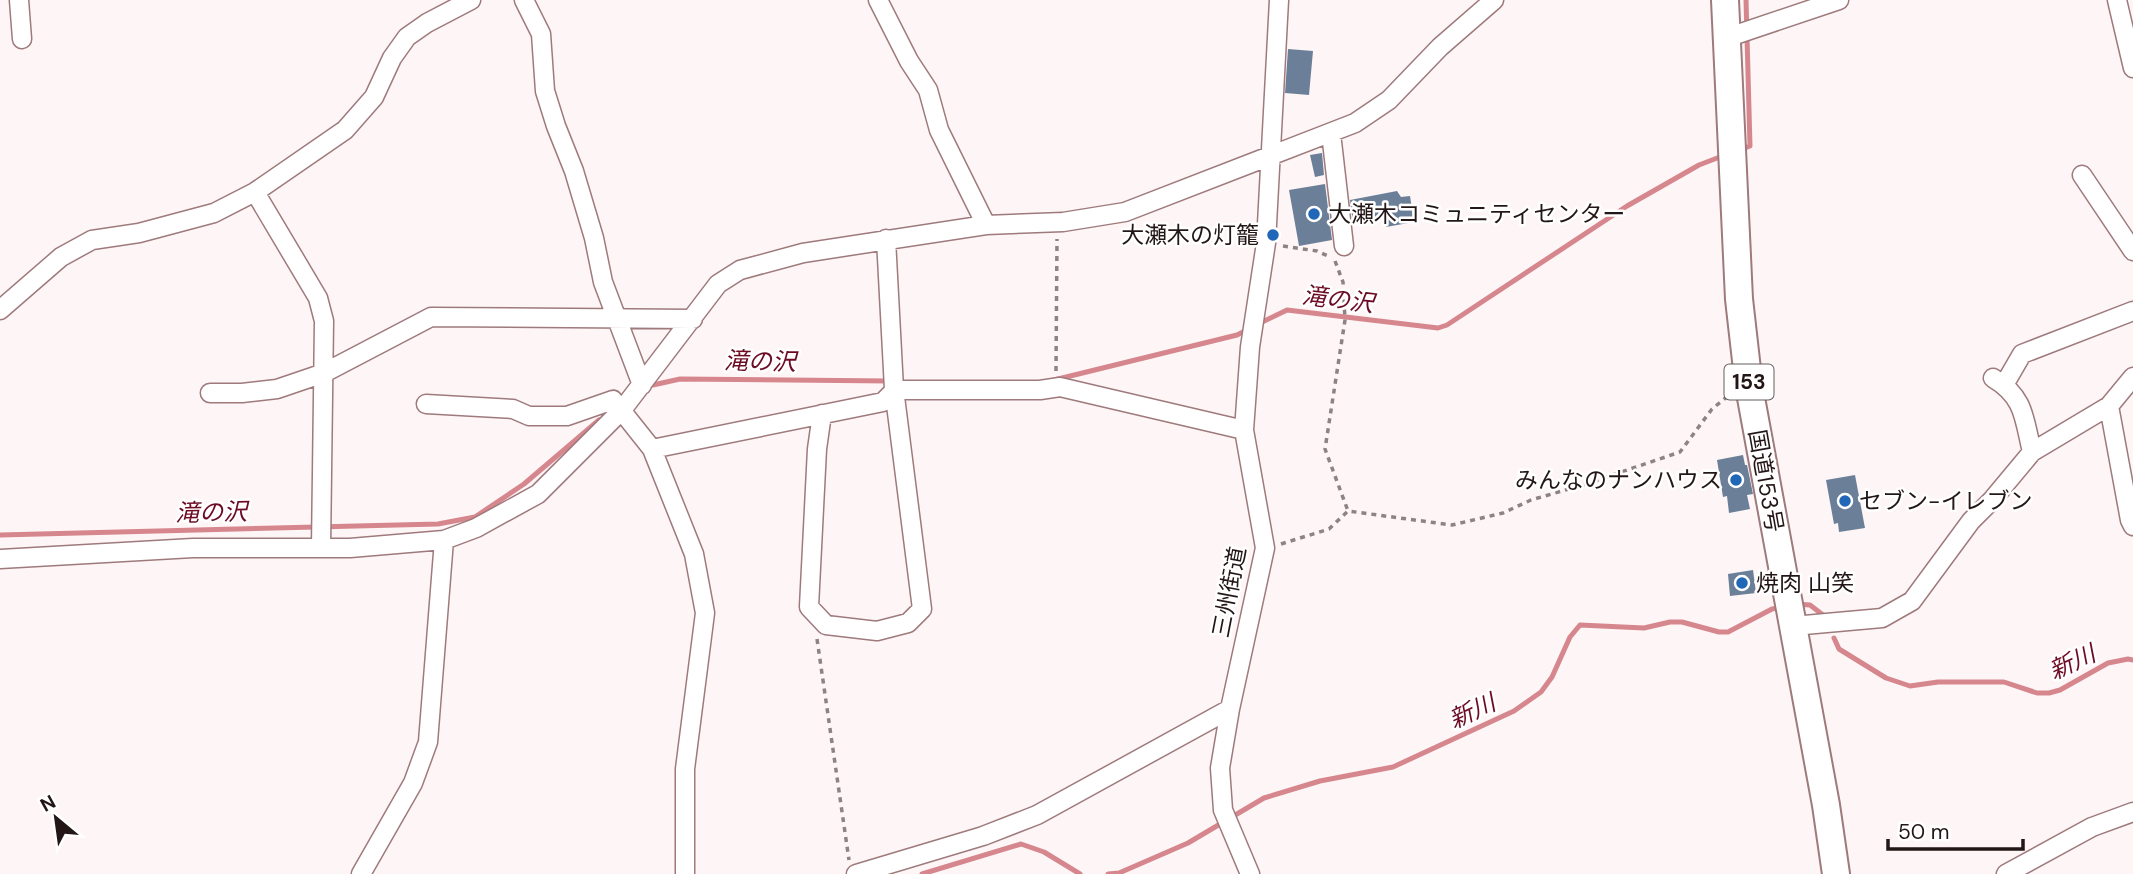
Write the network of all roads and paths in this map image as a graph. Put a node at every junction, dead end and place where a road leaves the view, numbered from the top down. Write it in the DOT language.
graph roads {
  1 [pos="19,0"];
  2 [pos="471,0"];
  3 [pos="524,0"];
  4 [pos="878,0"];
  5 [pos="1279,0"];
  6 [pos="1494,0"];
  7 [pos="1725,0"];
  8 [pos="1839,0"];
  9 [pos="2117,0"];
  10 [pos="1741,33"];
  11 [pos="23,38"];
  12 [pos="2133,68"];
  13 [pos="1331,133"];
  14 [pos="1271,157"];
  15 [pos="2082,175"];
  16 [pos="256,192"];
  17 [pos="1057,223"];
  18 [pos="986,225"];
  19 [pos="886,239"];
  20 [pos="1266,243"];
  21 [pos="1344,246"];
  22 [pos="2133,251"];
  23 [pos="0,310"];
  24 [pos="2133,311"];
  25 [pos="618,318"];
  26 [pos="694,319"];
  27 [pos="1056,370"];
  28 [pos="324,373"];
  29 [pos="2133,377"];
  30 [pos="642,385"];
  31 [pos="1749,387"];
  32 [pos="895,389"];
  33 [pos="210,393"];
  34 [pos="426,404"];
  35 [pos="2109,406"];
  36 [pos="622,410"];
  37 [pos="822,414"];
  38 [pos="1244,430"];
  39 [pos="652,449"];
  40 [pos="2032,453"];
  41 [pos="2129,487"];
  42 [pos="1348,511"];
  43 [pos="2133,526"];
  44 [pos="321,533"];
  45 [pos="444,540"];
  46 [pos="1265,548"];
  47 [pos="0,559"];
  48 [pos="1790,612"];
  49 [pos="825,625"];
  50 [pos="1230,709"];
  51 [pos="2133,812"];
  52 [pos="852,867"];
  53 [pos="361,874"];
  54 [pos="685,874"];
  55 [pos="1250,874"];
  56 [pos="1836,874"];
  57 [pos="2006,874"];
  1 -- 11 [label="street"];
  2 -- 16 [label="street"];
  3 -- 25 [label="street"];
  4 -- 18 [label="street"];
  5 -- 14 [label="street"];
  6 -- 13 [label="street"];
  7 -- 10 [label="highway, 国道153号 / 153"];
  8 -- 10 [label="street"];
  9 -- 12 [label="street"];
  10 -- 31 [label="highway, 国道153号 / 153"];
  13 -- 14 [label="street"];
  13 -- 21 [label="street"];
  14 -- 17 [label="street"];
  14 -- 20 [label="street"];
  15 -- 22 [label="street"];
  16 -- 23 [label="street"];
  16 -- 28 [label="street"];
  17 -- 18 [label="street"];
  17 -- 27 [label="path"];
  18 -- 19 [label="street"];
  19 -- 26 [label="street"];
  19 -- 32 [label="street"];
  20 -- 38 [label="street, 三州街道"];
  20 -- 42 [label="path"];
  24 -- 40 [label="street"];
  25 -- 26 [label="street"];
  25 -- 28 [label="street"];
  25 -- 30 [label="street"];
  26 -- 30 [label="street"];
  28 -- 33 [label="street"];
  28 -- 44 [label="street"];
  29 -- 35 [label="street"];
  30 -- 36 [label="street"];
  31 -- 42 [label="path"];
  31 -- 48 [label="highway, 国道153号 / 153"];
  32 -- 37 [label="street"];
  32 -- 38 [label="street"];
  32 -- 49 [label="street"];
  34 -- 36 [label="street"];
  35 -- 40 [label="street"];
  35 -- 41 [label="street"];
  36 -- 39 [label="street"];
  36 -- 45 [label="street"];
  37 -- 39 [label="street"];
  37 -- 49 [label="street"];
  38 -- 46 [label="street, 三州街道"];
  39 -- 54 [label="street"];
  40 -- 48 [label="street"];
  41 -- 43 [label="street"];
  42 -- 46 [label="path"];
  44 -- 45 [label="street"];
  44 -- 47 [label="street"];
  45 -- 53 [label="street"];
  46 -- 50 [label="street, 三州街道"];
  48 -- 56 [label="highway, 国道153号 / 153"];
  49 -- 52 [label="path"];
  50 -- 52 [label="street"];
  50 -- 55 [label="street, 三州街道"];
  51 -- 57 [label="street"];
}
